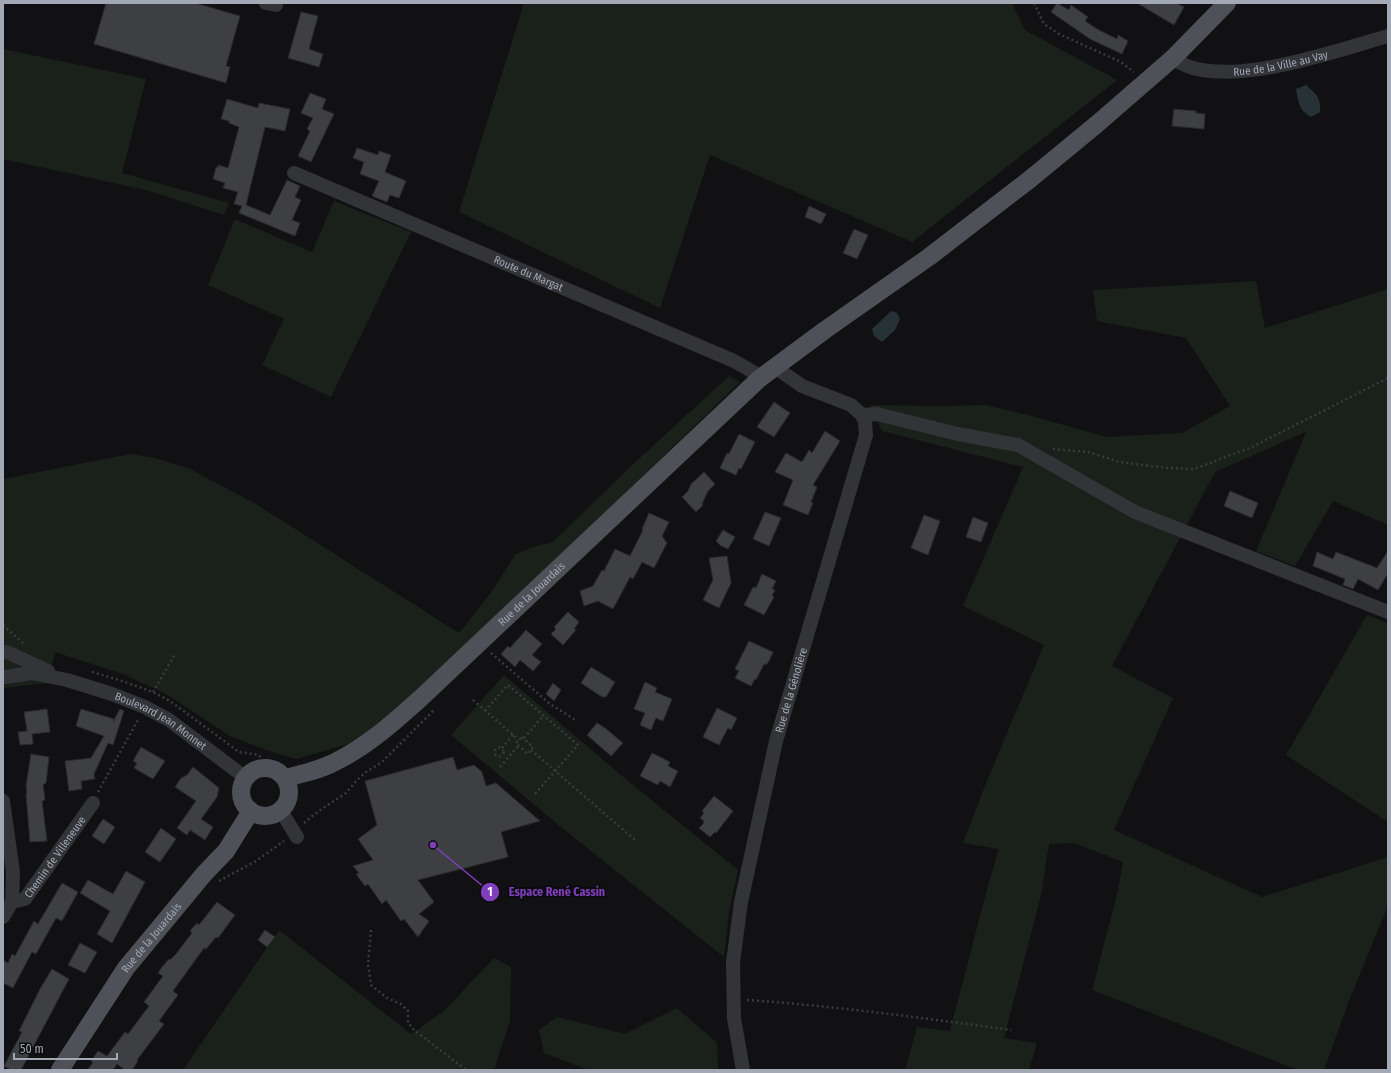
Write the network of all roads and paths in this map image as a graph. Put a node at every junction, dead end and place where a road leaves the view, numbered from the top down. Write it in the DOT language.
graph roads {
  1 [pos="1034,3"];
  2 [pos="1227,3"];
  3 [pos="1388,36"];
  4 [pos="1173,58"];
  5 [pos="1147,81"];
  6 [pos="294,173"];
  7 [pos="776,367"];
  8 [pos="1388,378"];
  9 [pos="759,379"];
  10 [pos="862,415"];
  11 [pos="1049,448"];
  12 [pos="1388,612"];
  13 [pos="478,643"];
  14 [pos="5,650"];
  15 [pos="175,654"];
  16 [pos="4,679"];
  17 [pos="67,680"];
  18 [pos="473,700"];
  19 [pos="145,707"];
  20 [pos="435,709"];
  21 [pos="485,711"];
  22 [pos="544,715"];
  23 [pos="577,721"];
  24 [pos="513,736"];
  25 [pos="524,738"];
  26 [pos="519,740"];
  27 [pos="519,745"];
  28 [pos="502,748"];
  29 [pos="531,750"];
  30 [pos="500,767"];
  31 [pos="555,771"];
  32 [pos="246,778"];
  33 [pos="285,778"];
  34 [pos="535,794"];
  35 [pos="3,801"];
  36 [pos="93,803"];
  37 [pos="251,811"];
  38 [pos="281,811"];
  39 [pos="296,835"];
  40 [pos="635,840"];
  41 [pos="204,874"];
  42 [pos="12,902"];
  43 [pos="3,917"];
  44 [pos="371,930"];
  45 [pos="734,1000"];
  46 [pos="1011,1030"];
  47 [pos="60,1070"];
  48 [pos="466,1070"];
  49 [pos="743,1070"];
  1 -- 5 [label="path"];
  2 -- 4 [label="main road, Rue de la Jouardais"];
  3 -- 4 [label="street, Rue de la Ville au Vay"];
  4 -- 5 [label="main road, Rue de la Jouardais"];
  5 -- 7 [label="main road, Rue de la Jouardais"];
  6 -- 9 [label="street, Route du Margat"];
  7 -- 9 [label="main road, Rue de la Jouardais"];
  7 -- 10 [label="street"];
  8 -- 11 [label="path"];
  9 -- 13 [label="main road, Rue de la Jouardais"];
  10 -- 12 [label="street"];
  10 -- 45 [label="street, Rue de la Génolière"];
  13 -- 23 [label="path"];
  13 -- 33 [label="main road, Rue de la Jouardais"];
  14 -- 16 [label="street"];
  14 -- 17 [label="street, Boulevard Jean Monnet"];
  15 -- 19 [label="path"];
  16 -- 17 [label="street, Boulevard Jean Monnet"];
  17 -- 19 [label="street, Boulevard Jean Monnet"];
  18 -- 21 [label="path"];
  19 -- 32 [label="street, Boulevard Jean Monnet"];
  19 -- 36 [label="path"];
  20 -- 39 [label="path"];
  21 -- 22 [label="path"];
  21 -- 24 [label="path"];
  22 -- 25 [label="path"];
  22 -- 31 [label="path"];
  24 -- 26 [label="path"];
  24 -- 28 [label="path"];
  25 -- 26 [label="path"];
  25 -- 29 [label="path"];
  26 -- 27 [label="path"];
  27 -- 29 [label="path"];
  27 -- 30 [label="path"];
  29 -- 31 [label="path"];
  31 -- 34 [label="path"];
  31 -- 40 [label="path"];
  32 -- 33 [label="main road"];
  32 -- 37 [label="main road"];
  33 -- 38 [label="main road"];
  35 -- 42 [label="street"];
  36 -- 42 [label="street, Chemin de Villeneuve"];
  37 -- 38 [label="main road"];
  37 -- 41 [label="main road, Rue de la Jouardais"];
  38 -- 39 [label="street"];
  39 -- 41 [label="path"];
  41 -- 47 [label="main road, Rue de la Jouardais"];
  42 -- 43 [label="street"];
  44 -- 48 [label="path"];
  45 -- 46 [label="path"];
  45 -- 49 [label="street, Rue de la Génolière"];
}
